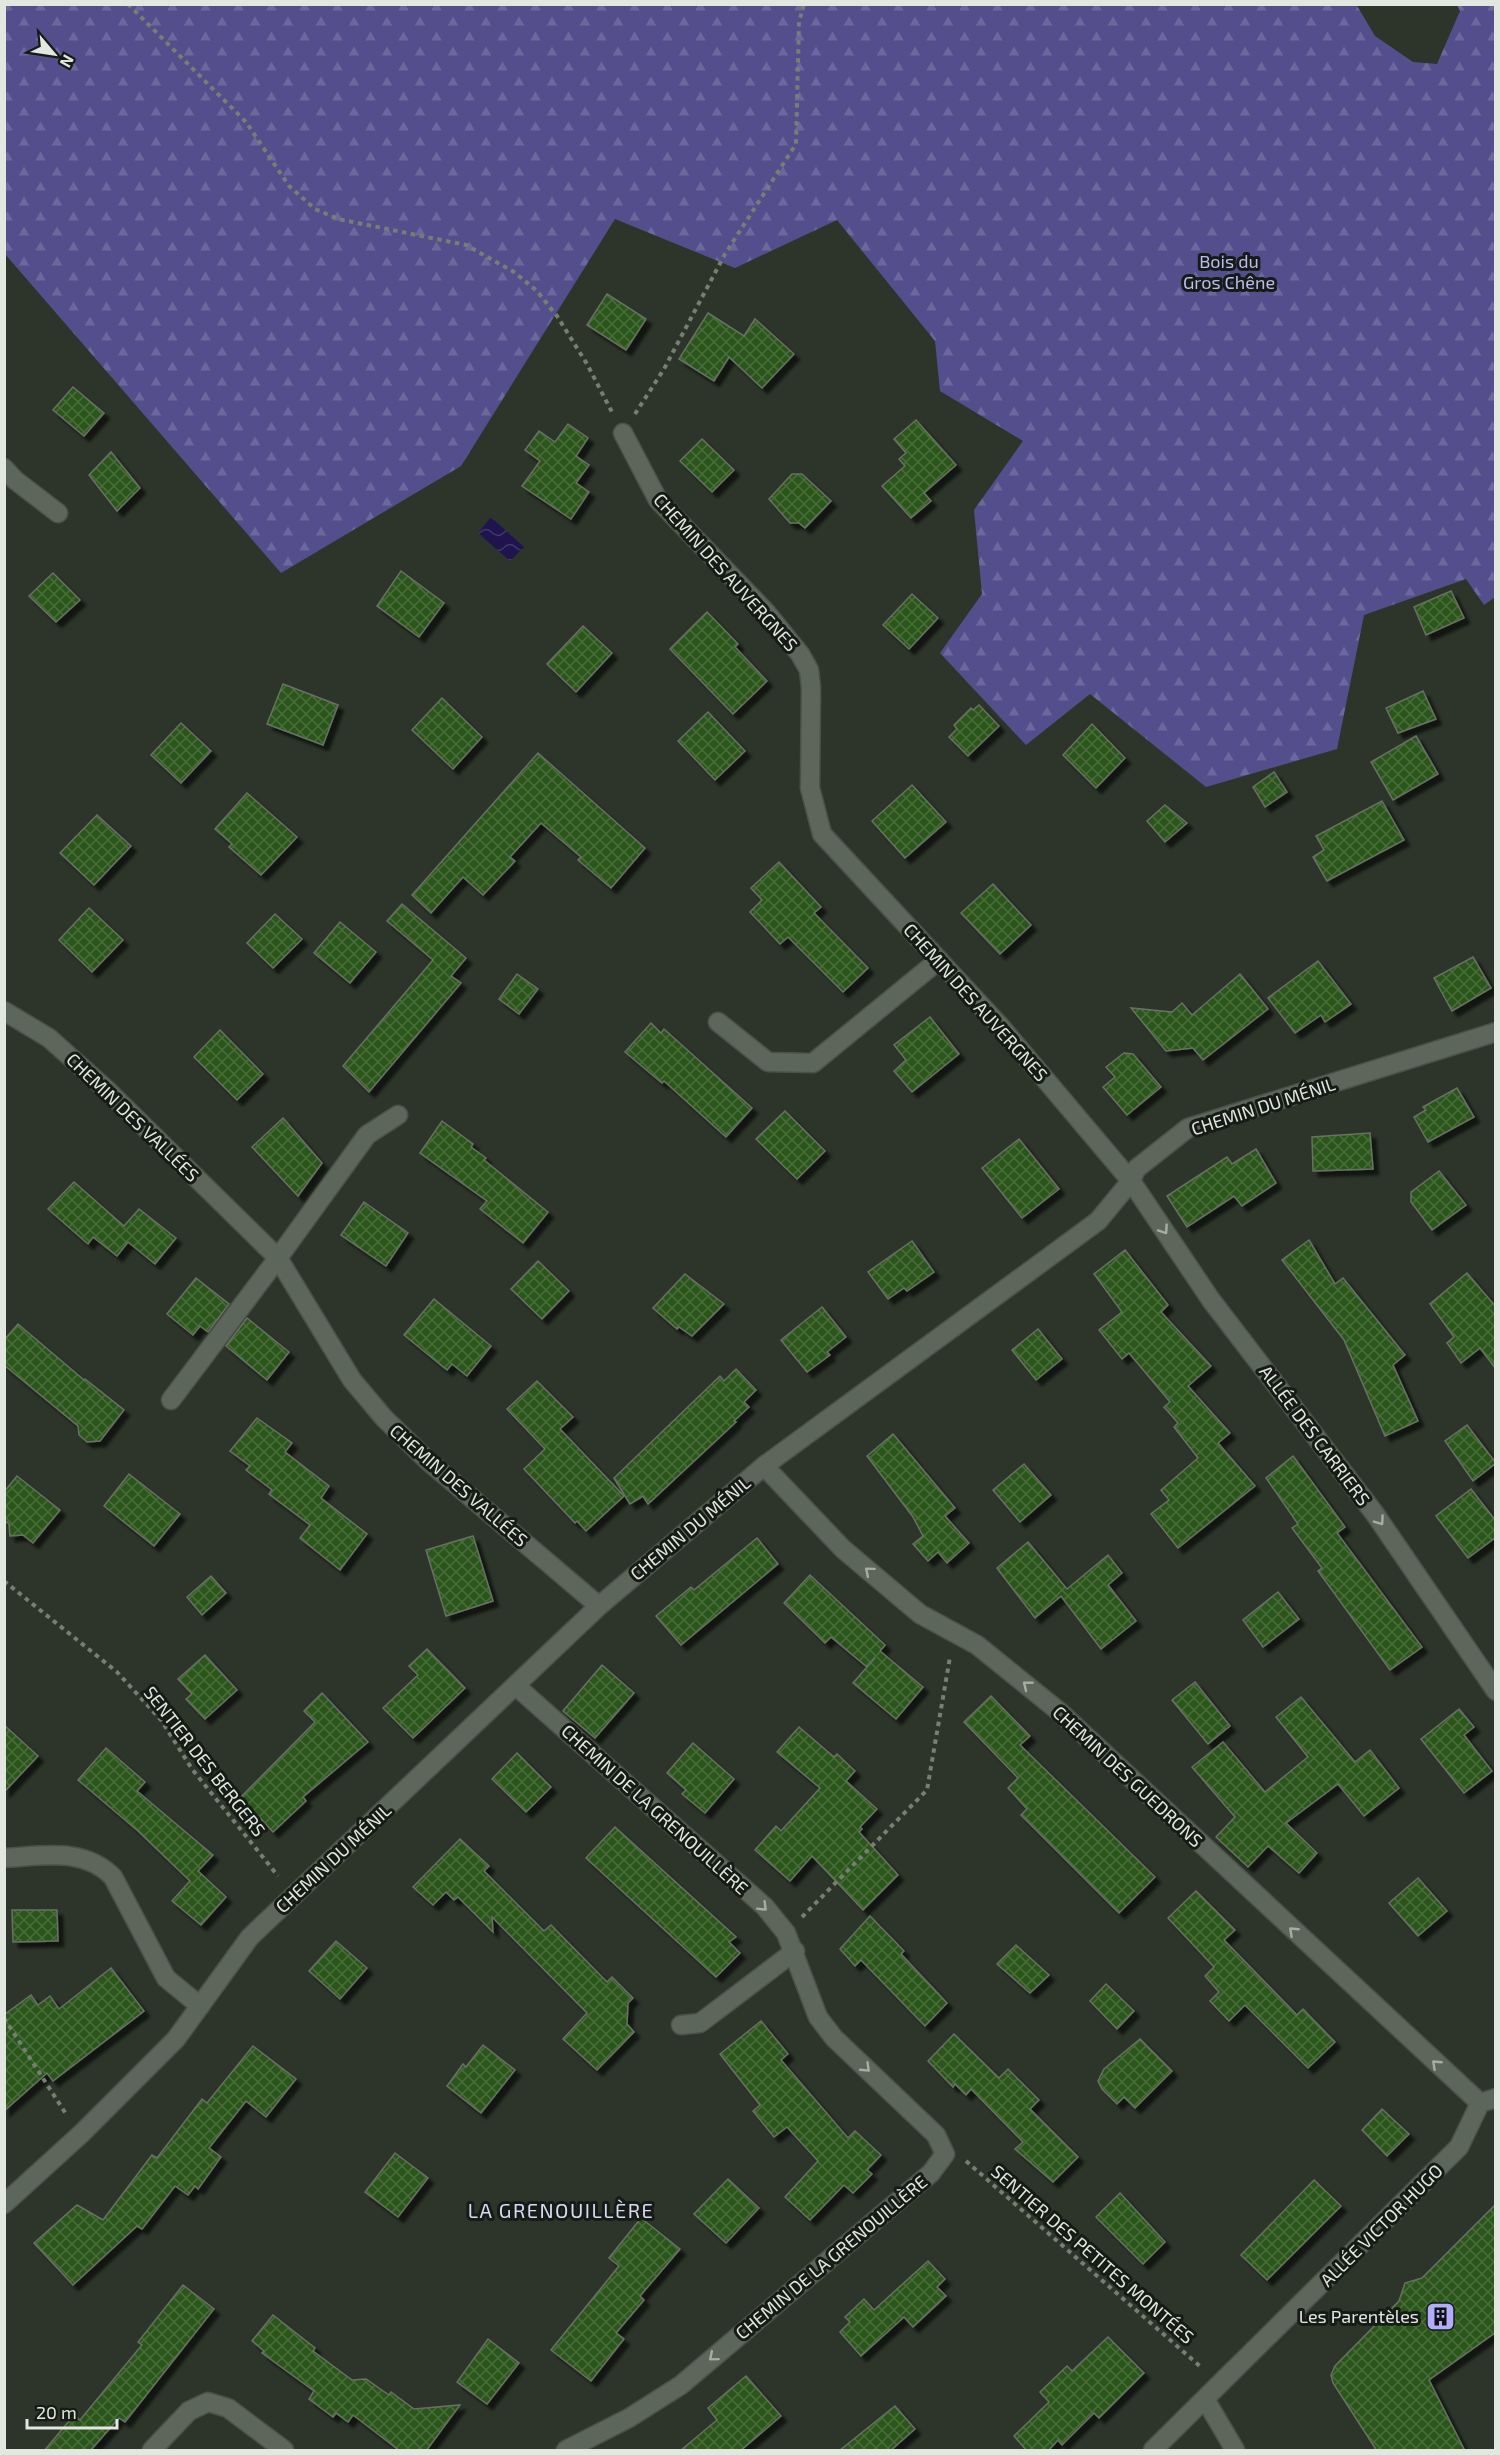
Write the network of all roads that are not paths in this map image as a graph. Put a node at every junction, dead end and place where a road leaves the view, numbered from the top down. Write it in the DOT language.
graph roads {
  1 [pos="623,433"];
  2 [pos="8,477"];
  3 [pos="58,513"];
  4 [pos="939,960"];
  5 [pos="4,1011"];
  6 [pos="718,1022"];
  7 [pos="1496,1032"];
  8 [pos="398,1115"];
  9 [pos="1131,1181"];
  10 [pos="278,1258"];
  11 [pos="171,1400"];
  12 [pos="764,1466"];
  13 [pos="599,1606"];
  14 [pos="516,1686"];
  15 [pos="1496,1691"];
  16 [pos="4,1858"];
  17 [pos="795,1951"];
  18 [pos="200,2006"];
  19 [pos="681,2025"];
  20 [pos="1488,2100"];
  21 [pos="4,2204"];
  22 [pos="1205,2399"];
  23 [pos="152,2451"];
  24 [pos="284,2451"];
  25 [pos="566,2451"];
  26 [pos="1154,2451"];
  27 [pos="1235,2451"];
  1 -- 4 [label="street, CHEMIN DES AUVERGNES"];
  2 -- 3 [label="street"];
  4 -- 6 [label="street"];
  4 -- 9 [label="street, CHEMIN DES AUVERGNES"];
  5 -- 10 [label="street, CHEMIN DES VALLÉES"];
  7 -- 9 [label="street, CHEMIN DU MÉNIL"];
  8 -- 10 [label="street"];
  9 -- 12 [label="street, CHEMIN DU MÉNIL"];
  9 -- 15 [label="street, ALLÉE DES CARRIERS, one-way"];
  10 -- 11 [label="street"];
  10 -- 13 [label="street, CHEMIN DES VALLÉES"];
  12 -- 13 [label="street, CHEMIN DU MÉNIL"];
  20 -- 12 [label="street, CHEMIN DES GUEDRONS, one-way"];
  13 -- 14 [label="street, CHEMIN DU MÉNIL"];
  14 -- 17 [label="street, CHEMIN DE LA GRENOUILLÈRE, one-way"];
  14 -- 18 [label="street, CHEMIN DU MÉNIL"];
  16 -- 18 [label="street"];
  17 -- 19 [label="street"];
  17 -- 25 [label="street, CHEMIN DE LA GRENOUILLÈRE, one-way"];
  18 -- 21 [label="street, CHEMIN DU MÉNIL"];
  20 -- 22 [label="street, ALLÉE VICTOR HUGO"];
  22 -- 26 [label="street, ALLÉE VICTOR HUGO"];
  22 -- 27 [label="street"];
  23 -- 24 [label="street"];
}
